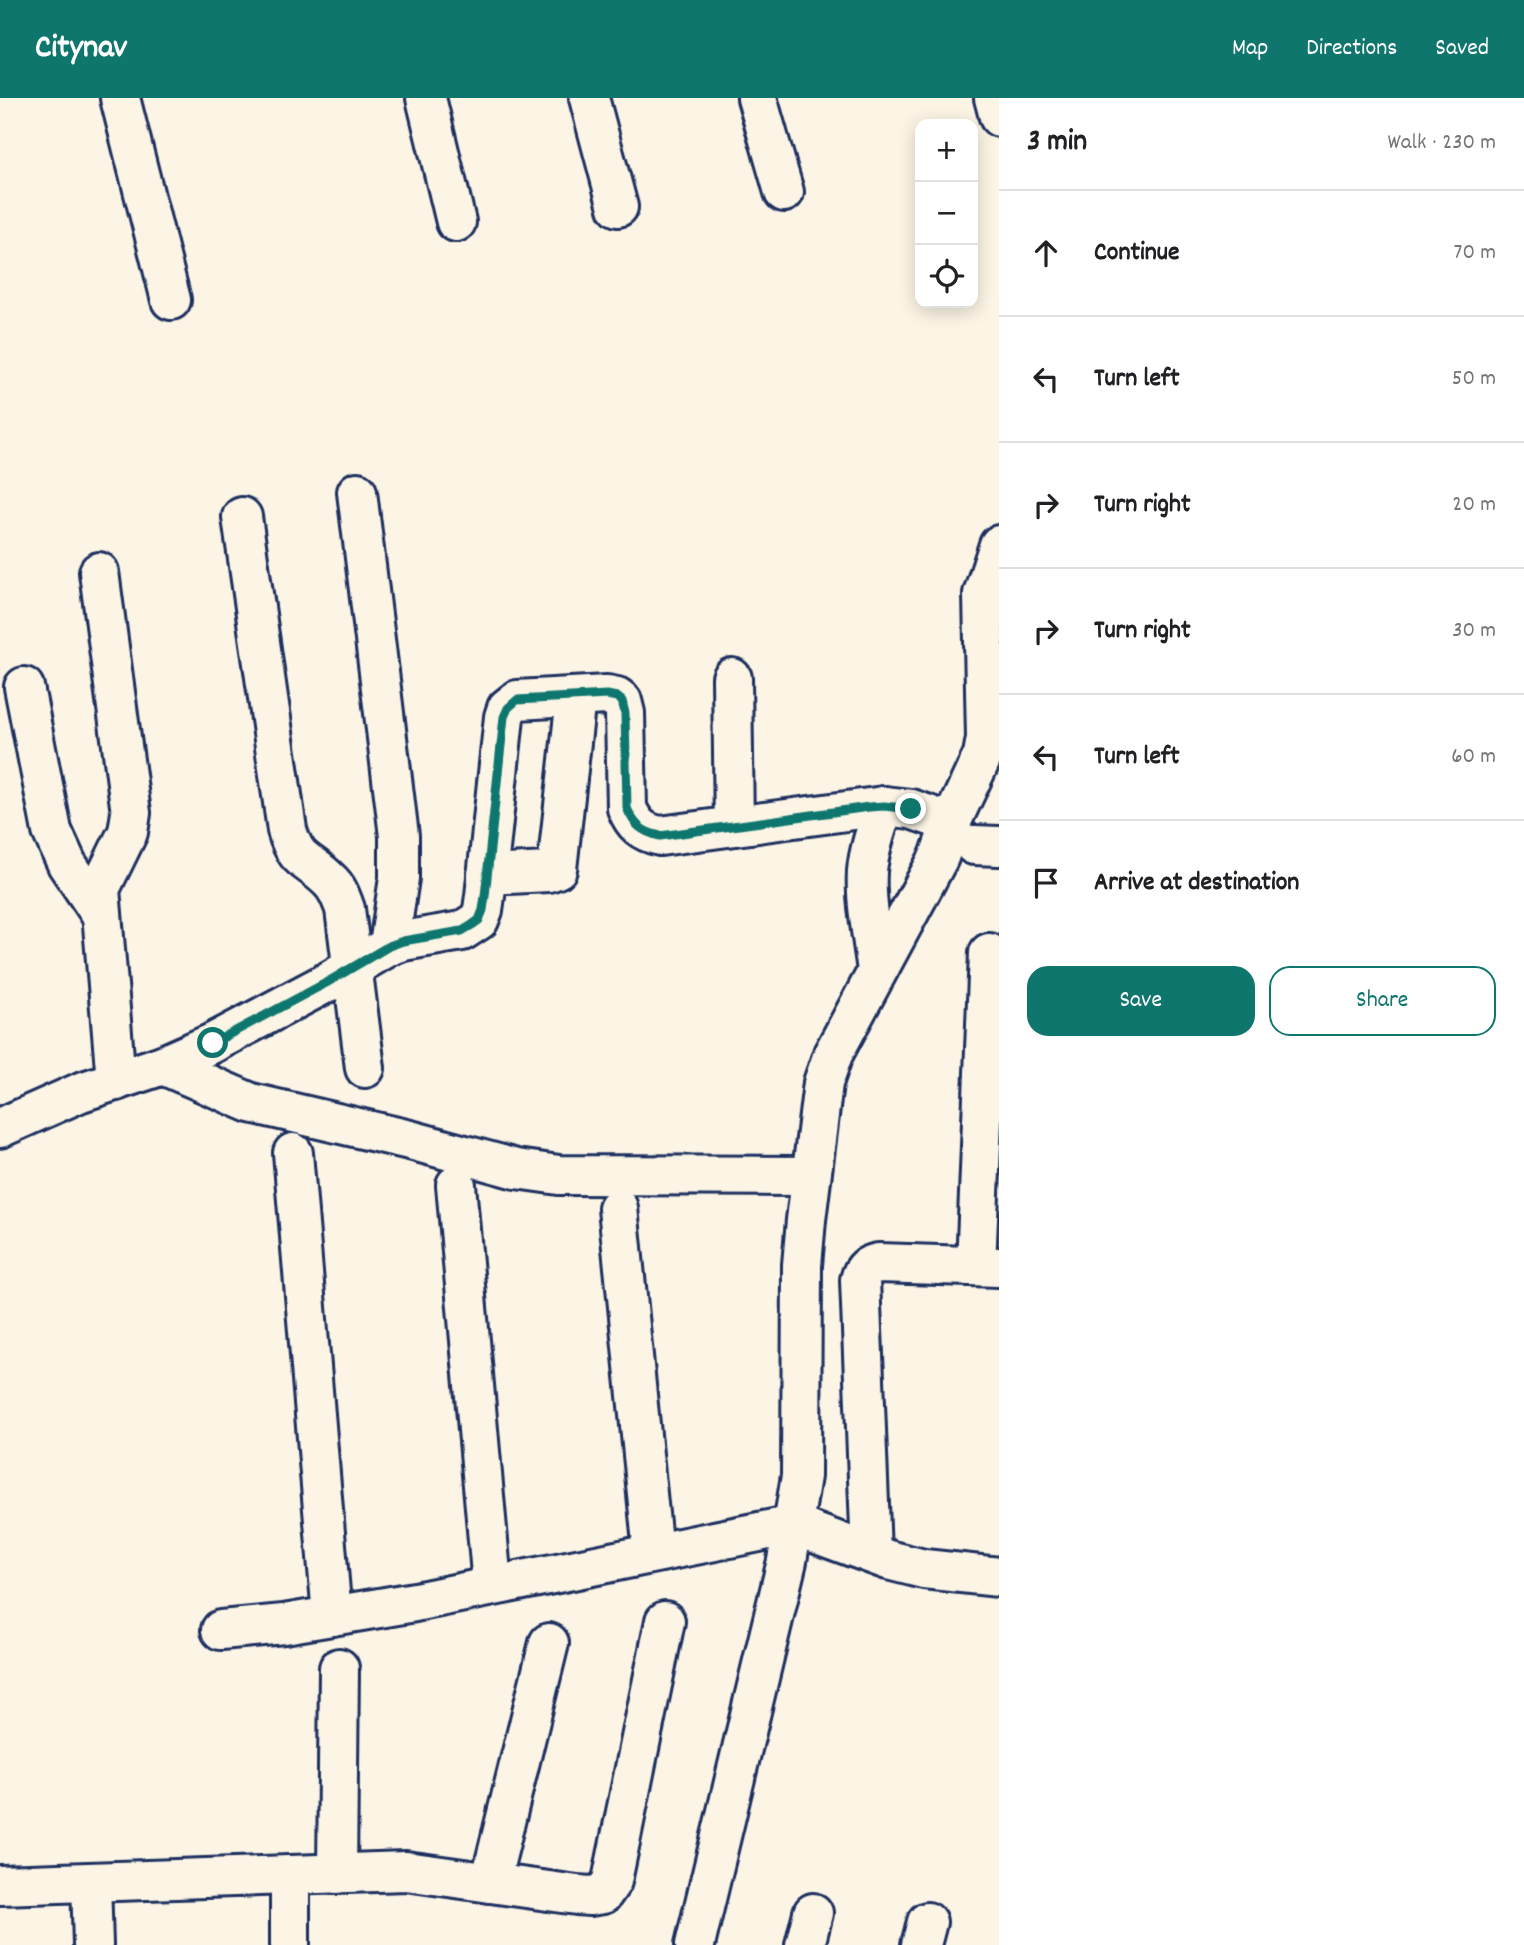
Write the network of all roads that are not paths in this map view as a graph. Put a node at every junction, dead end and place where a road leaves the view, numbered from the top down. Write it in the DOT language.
graph roads {
  1 [pos="120,98"];
  2 [pos="426,98"];
  3 [pos="589,98"];
  4 [pos="757,98"];
  5 [pos="994,98"];
  6 [pos="999,117"];
  7 [pos="784,192"];
  8 [pos="618,207"];
  9 [pos="456,222"];
  10 [pos="171,300"];
  11 [pos="356,492"];
  12 [pos="242,517"];
  13 [pos="998,552"];
  14 [pos="99,572"];
  15 [pos="732,678"];
  16 [pos="24,687"];
  17 [pos="576,697"];
  18 [pos="884,806"];
  19 [pos="734,826"];
  20 [pos="975,838"];
  21 [pos="487,875"];
  22 [pos="102,916"];
  23 [pos="389,946"];
  24 [pos="989,953"];
  25 [pos="354,967"];
  26 [pos="877,971"];
  27 [pos="163,1065"];
  28 [pos="365,1068"];
  29 [pos="116,1081"];
  30 [pos="0,1128"];
  31 [pos="292,1153"];
  32 [pos="811,1176"];
  33 [pos="456,1185"];
  34 [pos="618,1208"];
  35 [pos="988,1266"];
  36 [pos="793,1525"];
  37 [pos="653,1553"];
  38 [pos="871,1553"];
  39 [pos="999,1577"];
  40 [pos="492,1585"];
  41 [pos="332,1616"];
  42 [pos="665,1621"];
  43 [pos="221,1630"];
  44 [pos="549,1643"];
  45 [pos="339,1668"];
  46 [pos="337,1874"];
  47 [pos="290,1875"];
  48 [pos="91,1882"];
  49 [pos="490,1883"];
  50 [pos="0,1885"];
  51 [pos="93,1945"];
  52 [pos="290,1945"];
  53 [pos="695,1945"];
  1 -- 10 [label="street"];
  2 -- 9 [label="street"];
  3 -- 8 [label="street"];
  4 -- 7 [label="street"];
  5 -- 6 [label="street"];
  11 -- 23 [label="street"];
  12 -- 25 [label="street"];
  13 -- 20 [label="street"];
  14 -- 22 [label="street"];
  15 -- 19 [label="street"];
  16 -- 22 [label="street"];
  17 -- 19 [label="street"];
  17 -- 21 [label="street"];
  17 -- 21 [label="street"];
  18 -- 19 [label="street"];
  18 -- 20 [label="street"];
  18 -- 26 [label="street"];
  20 -- 26 [label="street"];
  21 -- 23 [label="street"];
  22 -- 29 [label="street"];
  23 -- 25 [label="street"];
  24 -- 35 [label="street"];
  25 -- 27 [label="street"];
  25 -- 28 [label="street"];
  26 -- 32 [label="street"];
  27 -- 29 [label="street"];
  27 -- 32 [label="street"];
  29 -- 30 [label="street"];
  31 -- 41 [label="street"];
  32 -- 36 [label="street"];
  33 -- 40 [label="street"];
  34 -- 37 [label="street"];
  35 -- 38 [label="street"];
  36 -- 37 [label="street"];
  36 -- 38 [label="street"];
  36 -- 53 [label="street"];
  37 -- 40 [label="street"];
  38 -- 39 [label="street"];
  40 -- 41 [label="street"];
  41 -- 43 [label="street"];
  42 -- 49 [label="street"];
  44 -- 49 [label="street"];
  45 -- 46 [label="street"];
  46 -- 47 [label="street"];
  46 -- 49 [label="street"];
  47 -- 48 [label="street"];
  47 -- 52 [label="street"];
  48 -- 50 [label="street"];
  48 -- 51 [label="street"];
}
